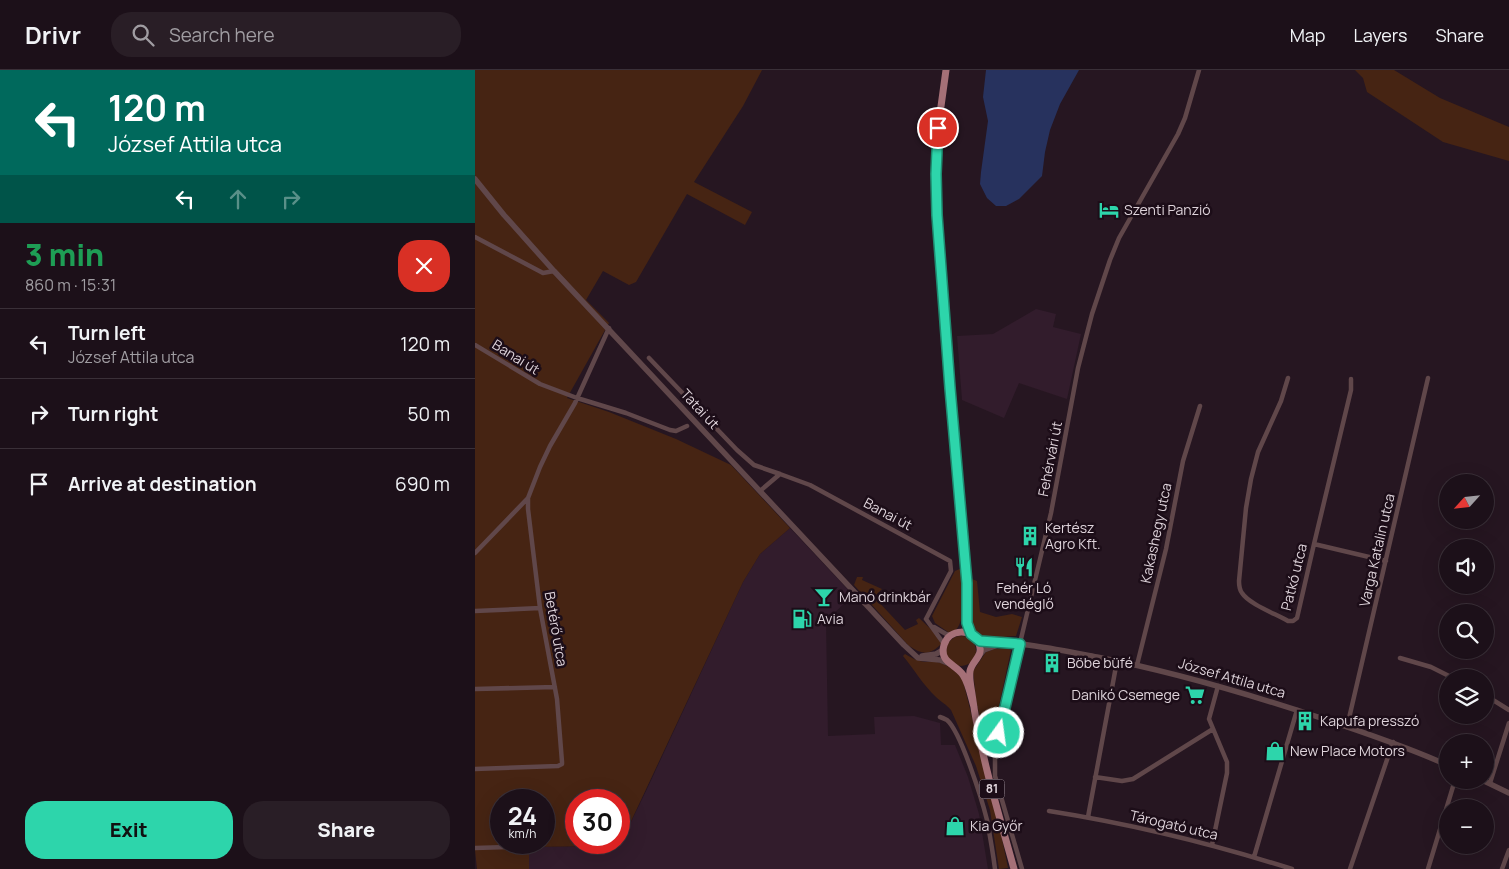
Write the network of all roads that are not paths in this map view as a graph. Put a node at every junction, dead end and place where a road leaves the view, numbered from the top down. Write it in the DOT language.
graph roads {
  1 [pos="946,70"];
  2 [pos="1199,70"];
  3 [pos="475,179"];
  4 [pos="475,237"];
  5 [pos="554,270"];
  6 [pos="609,328"];
  7 [pos="475,345"];
  8 [pos="649,358"];
  9 [pos="1288,378"];
  10 [pos="1428,378"];
  11 [pos="1351,379"];
  12 [pos="577,398"];
  13 [pos="1200,406"];
  14 [pos="687,426"];
  15 [pos="737,450"];
  16 [pos="730,459"];
  17 [pos="779,474"];
  18 [pos="760,491"];
  19 [pos="528,498"];
  20 [pos="1313,544"];
  21 [pos="475,553"];
  22 [pos="1386,561"];
  23 [pos="540,608"];
  24 [pos="966,609"];
  25 [pos="475,611"];
  26 [pos="926,619"];
  27 [pos="953,634"];
  28 [pos="973,636"];
  29 [pos="1003,643"];
  30 [pos="1020,644"];
  31 [pos="944,647"];
  32 [pos="911,652"];
  33 [pos="1401,658"];
  34 [pos="977,660"];
  35 [pos="1117,661"];
  36 [pos="1137,665"];
  37 [pos="953,666"];
  38 [pos="1439,671"];
  39 [pos="1218,686"];
  40 [pos="555,687"];
  41 [pos="475,689"];
  42 [pos="1494,701"];
  43 [pos="974,707"];
  44 [pos="1297,710"];
  45 [pos="1509,710"];
  46 [pos="940,717"];
  47 [pos="1509,723"];
  48 [pos="1347,727"];
  49 [pos="1213,729"];
  50 [pos="1393,742"];
  51 [pos="1439,762"];
  52 [pos="475,769"];
  53 [pos="1494,771"];
  54 [pos="1095,777"];
  55 [pos="1494,786"];
  56 [pos="1452,789"];
  57 [pos="1509,793"];
  58 [pos="1049,810"];
  59 [pos="1088,817"];
  60 [pos="1212,845"];
  61 [pos="475,848"];
  62 [pos="490,848"];
  63 [pos="1509,850"];
  64 [pos="1254,857"];
  65 [pos="995,869"];
  66 [pos="1014,869"];
  67 [pos="1022,869"];
  68 [pos="1292,869"];
  69 [pos="1349,869"];
  70 [pos="1428,869"];
  71 [pos="1502,869"];
  1 -- 24 [label="main road, 81"];
  2 -- 30 [label="street, Fehérvári út"];
  3 -- 5 [label="street, Tatai út"];
  4 -- 5 [label="street"];
  5 -- 6 [label="street, Tatai út"];
  6 -- 12 [label="street"];
  6 -- 16 [label="street, Tatai út"];
  7 -- 12 [label="street, Banai út"];
  8 -- 15 [label="street, Tatai út"];
  9 -- 20 [label="street, Patkó utca"];
  10 -- 22 [label="street, Varga Katalin utca"];
  11 -- 20 [label="street, Patkó utca"];
  12 -- 14 [label="street, Banai út"];
  12 -- 19 [label="street"];
  13 -- 36 [label="street, Kakashegy utca"];
  15 -- 16 [label="street"];
  15 -- 17 [label="street, Tatai út"];
  16 -- 18 [label="street, Tatai út"];
  17 -- 18 [label="street"];
  17 -- 26 [label="street, Banai út"];
  18 -- 32 [label="street, Tatai út"];
  19 -- 21 [label="street"];
  19 -- 23 [label="street, Betérő utca"];
  20 -- 22 [label="street"];
  22 -- 48 [label="street, Varga Katalin utca"];
  23 -- 25 [label="street"];
  23 -- 40 [label="street, Betérő utca"];
  24 -- 27 [label="main road, 81"];
  24 -- 28 [label="main road, 81"];
  26 -- 27 [label="street"];
  26 -- 31 [label="street"];
  27 -- 28 [label="main road"];
  27 -- 31 [label="main road, 81"];
  28 -- 29 [label="street, József Attila utca"];
  28 -- 34 [label="main road, 81"];
  29 -- 30 [label="street, József Attila utca"];
  29 -- 34 [label="street, József Attila utca"];
  30 -- 35 [label="street, József Attila utca"];
  30 -- 67 [label="street, Fehérvári út"];
  31 -- 32 [label="street"];
  31 -- 37 [label="main road, 81"];
  32 -- 37 [label="street, Tatai út"];
  33 -- 38 [label="street"];
  34 -- 37 [label="main road"];
  34 -- 43 [label="main road, 81"];
  35 -- 36 [label="street, József Attila utca"];
  35 -- 54 [label="street"];
  36 -- 39 [label="street, József Attila utca"];
  37 -- 43 [label="main road, 81"];
  39 -- 44 [label="street, József Attila utca"];
  39 -- 49 [label="street"];
  40 -- 41 [label="street"];
  40 -- 52 [label="street, Betérő utca"];
  42 -- 45 [label="street"];
  43 -- 66 [label="main road, 81"];
  44 -- 48 [label="street, József Attila utca"];
  44 -- 64 [label="street"];
  46 -- 65 [label="street"];
  47 -- 53 [label="street"];
  48 -- 50 [label="street, József Attila utca"];
  49 -- 54 [label="street"];
  49 -- 60 [label="street"];
  50 -- 51 [label="street, József Attila utca"];
  50 -- 69 [label="street"];
  54 -- 59 [label="street"];
  55 -- 57 [label="street"];
  56 -- 70 [label="street"];
  58 -- 59 [label="street, Tárogató utca"];
  59 -- 60 [label="street, Tárogató utca"];
  60 -- 64 [label="street, Tárogató utca"];
  61 -- 62 [label="street"];
  63 -- 71 [label="street"];
  64 -- 68 [label="street, Tárogató utca"];
}
